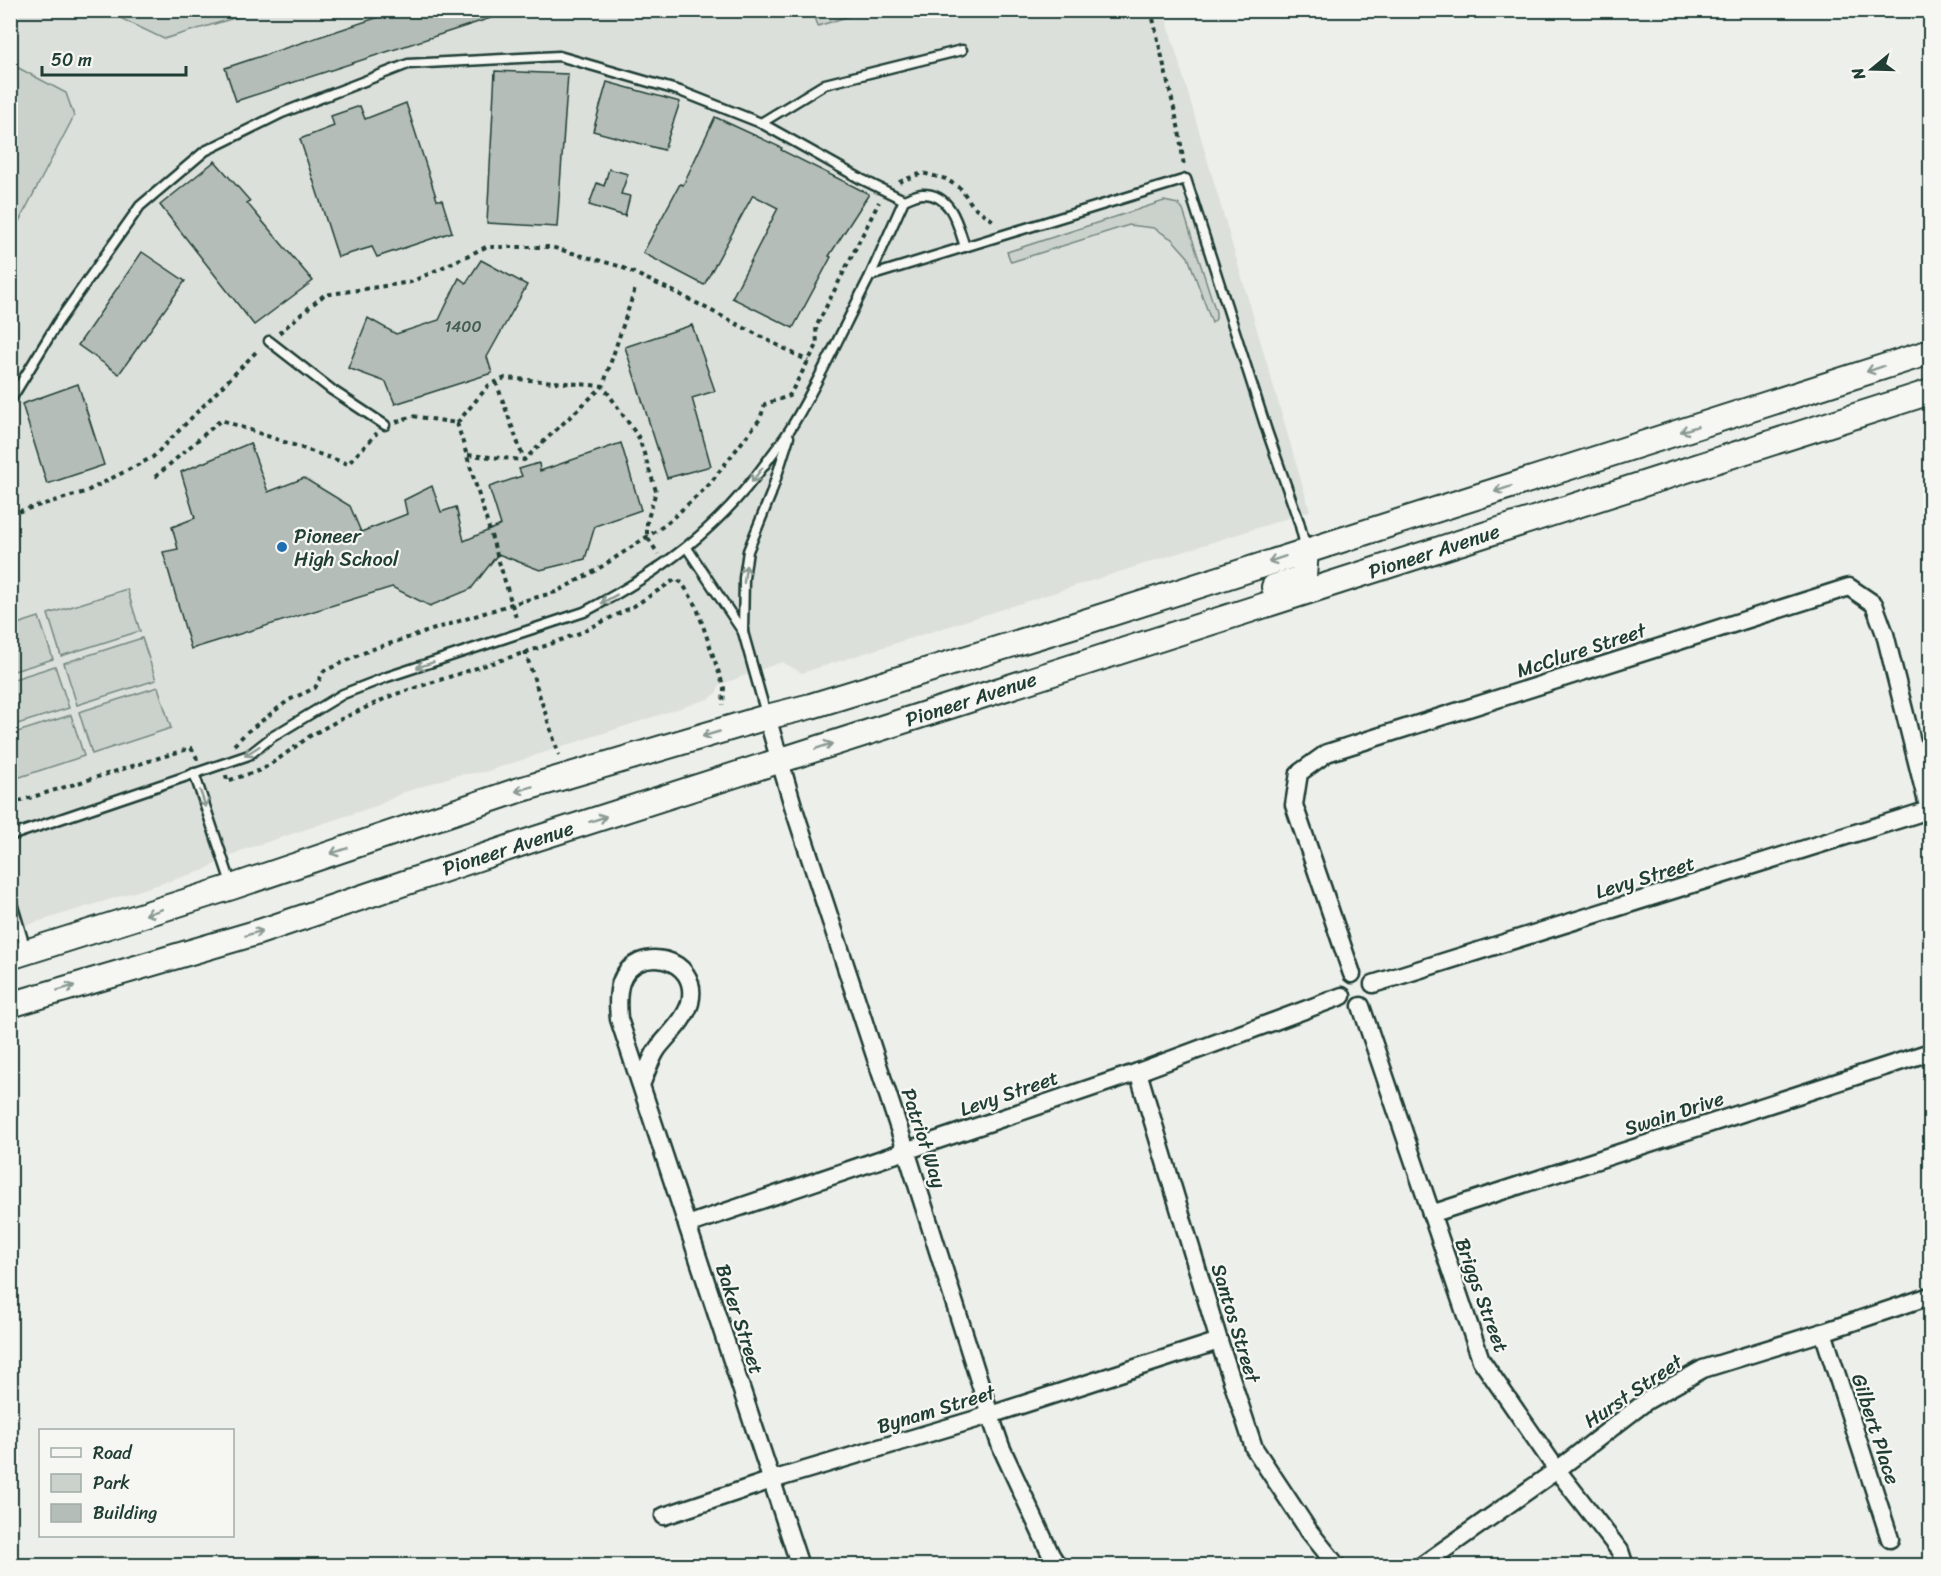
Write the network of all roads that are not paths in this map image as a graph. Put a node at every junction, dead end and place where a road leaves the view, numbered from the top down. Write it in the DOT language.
graph roads {
  1 [pos="962,50"];
  2 [pos="761,123"];
  3 [pos="904,200"];
  4 [pos="965,247"];
  5 [pos="870,276"];
  6 [pos="269,341"];
  7 [pos="1930,352"];
  8 [pos="1930,392"];
  9 [pos="10,401"];
  10 [pos="385,425"];
  11 [pos="791,428"];
  12 [pos="687,548"];
  13 [pos="1306,550"];
  14 [pos="1187,630"];
  15 [pos="743,632"];
  16 [pos="767,717"];
  17 [pos="779,761"];
  18 [pos="195,773"];
  19 [pos="1930,812"];
  20 [pos="10,836"];
  21 [pos="232,887"];
  22 [pos="10,896"];
  23 [pos="18,955"];
  24 [pos="1352,974"];
  25 [pos="1373,984"];
  26 [pos="1342,996"];
  27 [pos="10,1005"];
  28 [pos="1361,1006"];
  29 [pos="1930,1052"];
  30 [pos="1138,1072"];
  31 [pos="641,1085"];
  32 [pos="906,1150"];
  33 [pos="1431,1214"];
  34 [pos="687,1225"];
  35 [pos="1930,1296"];
  36 [pos="1823,1332"];
  37 [pos="1219,1341"];
  38 [pos="990,1415"];
  39 [pos="1557,1470"];
  40 [pos="772,1480"];
  41 [pos="664,1516"];
  42 [pos="1890,1539"];
  43 [pos="800,1566"];
  44 [pos="1058,1566"];
  45 [pos="1337,1566"];
  46 [pos="1421,1566"];
  47 [pos="1625,1566"];
  1 -- 2 [label="lane"];
  2 -- 3 [label="lane"];
  2 -- 9 [label="lane"];
  3 -- 4 [label="lane"];
  3 -- 5 [label="lane"];
  4 -- 5 [label="lane"];
  4 -- 13 [label="lane"];
  5 -- 11 [label="lane"];
  6 -- 10 [label="lane"];
  7 -- 13 [label="street, Pioneer Avenue, one-way"];
  8 -- 14 [label="street, Pioneer Avenue"];
  11 -- 12 [label="lane, one-way"];
  15 -- 11 [label="lane, one-way"];
  12 -- 15 [label="lane"];
  12 -- 18 [label="lane, one-way"];
  13 -- 14 [label="street"];
  13 -- 16 [label="street, Pioneer Avenue, one-way"];
  17 -- 14 [label="street, Pioneer Avenue, one-way"];
  15 -- 16 [label="lane"];
  16 -- 17 [label="street, Patriot Way"];
  16 -- 21 [label="street, Pioneer Avenue, one-way"];
  27 -- 17 [label="street, Pioneer Avenue, one-way"];
  17 -- 32 [label="street, Patriot Way"];
  18 -- 20 [label="lane"];
  18 -- 21 [label="lane, one-way"];
  19 -- 24 [label="street, McClure Street"];
  19 -- 25 [label="street, Levy Street"];
  21 -- 23 [label="street, Pioneer Avenue, one-way"];
  22 -- 23 [label="lane"];
  24 -- 25 [label="street"];
  24 -- 26 [label="street"];
  25 -- 28 [label="street"];
  26 -- 28 [label="street"];
  26 -- 30 [label="street, Levy Street"];
  28 -- 33 [label="street, Briggs Street"];
  29 -- 33 [label="street, Swain Drive"];
  30 -- 32 [label="street, Levy Street"];
  30 -- 37 [label="street, Santos Street"];
  31 -- 31 [label="street, Baker Street"];
  31 -- 34 [label="street, Baker Street"];
  32 -- 34 [label="street, Levy Street"];
  32 -- 38 [label="street, Patriot Way"];
  33 -- 39 [label="street, Briggs Street"];
  34 -- 40 [label="street, Baker Street"];
  35 -- 36 [label="street, Hurst Street"];
  36 -- 39 [label="street, Hurst Street"];
  36 -- 42 [label="street, Gilbert Place"];
  37 -- 38 [label="street, Bynam Street"];
  37 -- 45 [label="street, Santos Street"];
  38 -- 40 [label="street, Bynam Street"];
  38 -- 44 [label="street, Patriot Way"];
  39 -- 46 [label="street, Hurst Street"];
  39 -- 47 [label="street, Briggs Street"];
  40 -- 41 [label="street, Bynam Street"];
  40 -- 43 [label="street, Baker Street"];
}
